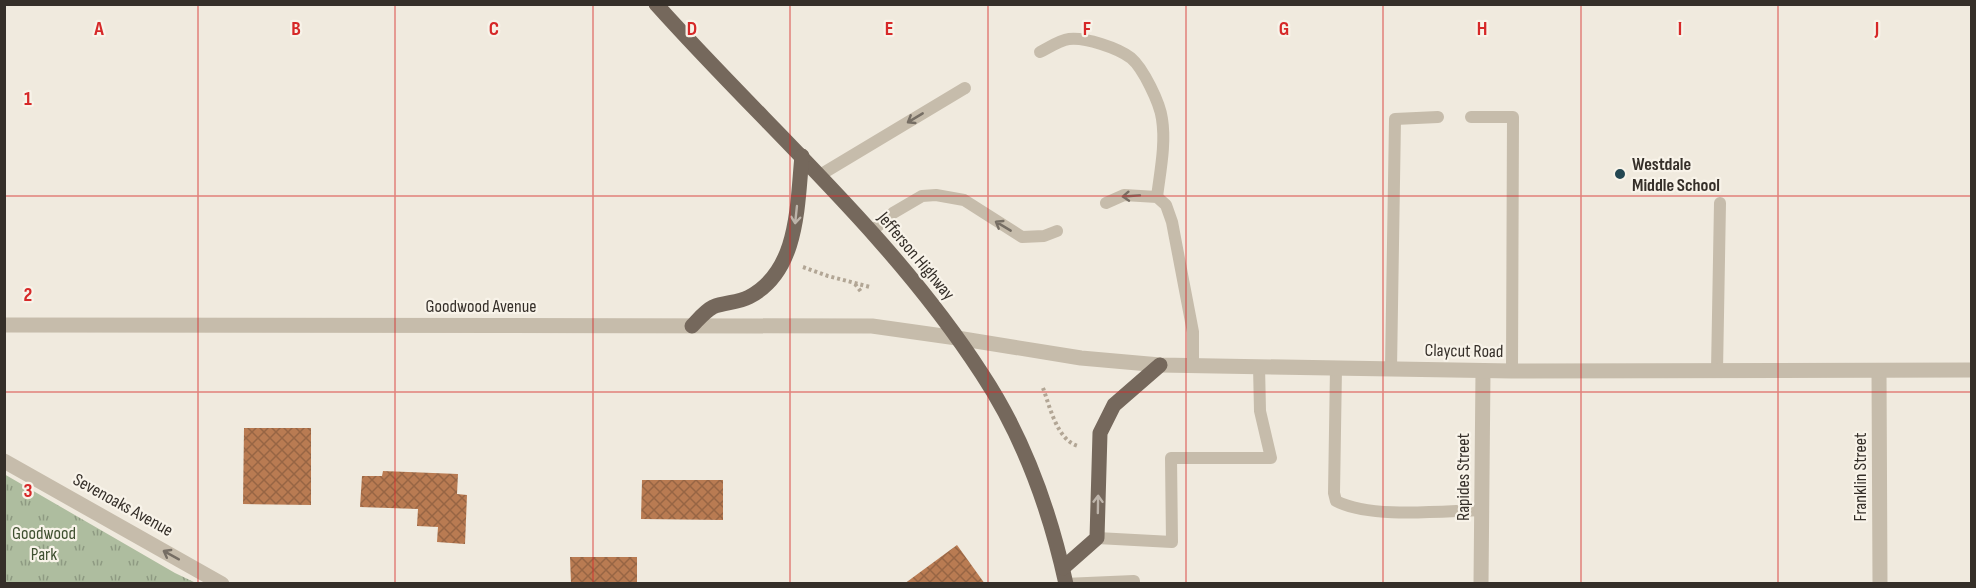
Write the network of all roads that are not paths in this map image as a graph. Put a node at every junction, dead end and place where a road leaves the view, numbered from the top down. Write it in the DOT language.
graph roads {
  1 [pos="656,4"];
  2 [pos="1040,52"];
  3 [pos="965,88"];
  4 [pos="1438,117"];
  5 [pos="1471,117"];
  6 [pos="802,156"];
  7 [pos="820,175"];
  8 [pos="1157,197"];
  9 [pos="1106,203"];
  10 [pos="1720,203"];
  11 [pos="872,231"];
  12 [pos="1057,231"];
  13 [pos="4,325"];
  14 [pos="692,326"];
  15 [pos="957,338"];
  16 [pos="1160,365"];
  17 [pos="1193,366"];
  18 [pos="1258,366"];
  19 [pos="1336,368"];
  20 [pos="1391,369"];
  21 [pos="1971,370"];
  22 [pos="1483,371"];
  23 [pos="1512,371"];
  24 [pos="1717,371"];
  25 [pos="1880,371"];
  26 [pos="4,461"];
  27 [pos="1482,510"];
  28 [pos="1097,538"];
  29 [pos="1065,579"];
  30 [pos="222,584"];
  31 [pos="1134,584"];
  32 [pos="1481,584"];
  33 [pos="1880,584"];
  1 -- 6 [label="main road, Jefferson Highway"];
  2 -- 8 [label="lane"];
  3 -- 7 [label="lane, one-way"];
  4 -- 20 [label="lane"];
  5 -- 23 [label="lane"];
  6 -- 7 [label="main road, Jefferson Highway"];
  6 -- 14 [label="main road, one-way"];
  7 -- 11 [label="main road, Jefferson Highway"];
  8 -- 9 [label="lane, one-way"];
  8 -- 17 [label="lane"];
  10 -- 24 [label="lane"];
  12 -- 11 [label="lane, one-way"];
  11 -- 15 [label="main road, Jefferson Highway"];
  13 -- 14 [label="street, Goodwood Avenue"];
  14 -- 15 [label="street, Goodwood Avenue"];
  15 -- 16 [label="street, Claycut Road"];
  15 -- 29 [label="main road, Jefferson Highway"];
  16 -- 17 [label="street, Claycut Road"];
  28 -- 16 [label="main road, one-way"];
  17 -- 18 [label="street, Claycut Road"];
  18 -- 19 [label="street, Claycut Road"];
  18 -- 28 [label="lane"];
  19 -- 20 [label="street, Claycut Road"];
  19 -- 27 [label="lane"];
  20 -- 22 [label="street, Claycut Road"];
  21 -- 25 [label="street, Claycut Road"];
  22 -- 23 [label="street, Claycut Road"];
  22 -- 27 [label="street, Rapides Street"];
  23 -- 24 [label="street, Claycut Road"];
  24 -- 25 [label="street, Claycut Road"];
  25 -- 33 [label="street, Franklin Street"];
  30 -- 26 [label="street, Sevenoaks Avenue, one-way"];
  27 -- 32 [label="street, Rapides Street"];
  28 -- 29 [label="main road"];
  29 -- 31 [label="lane"];
}
